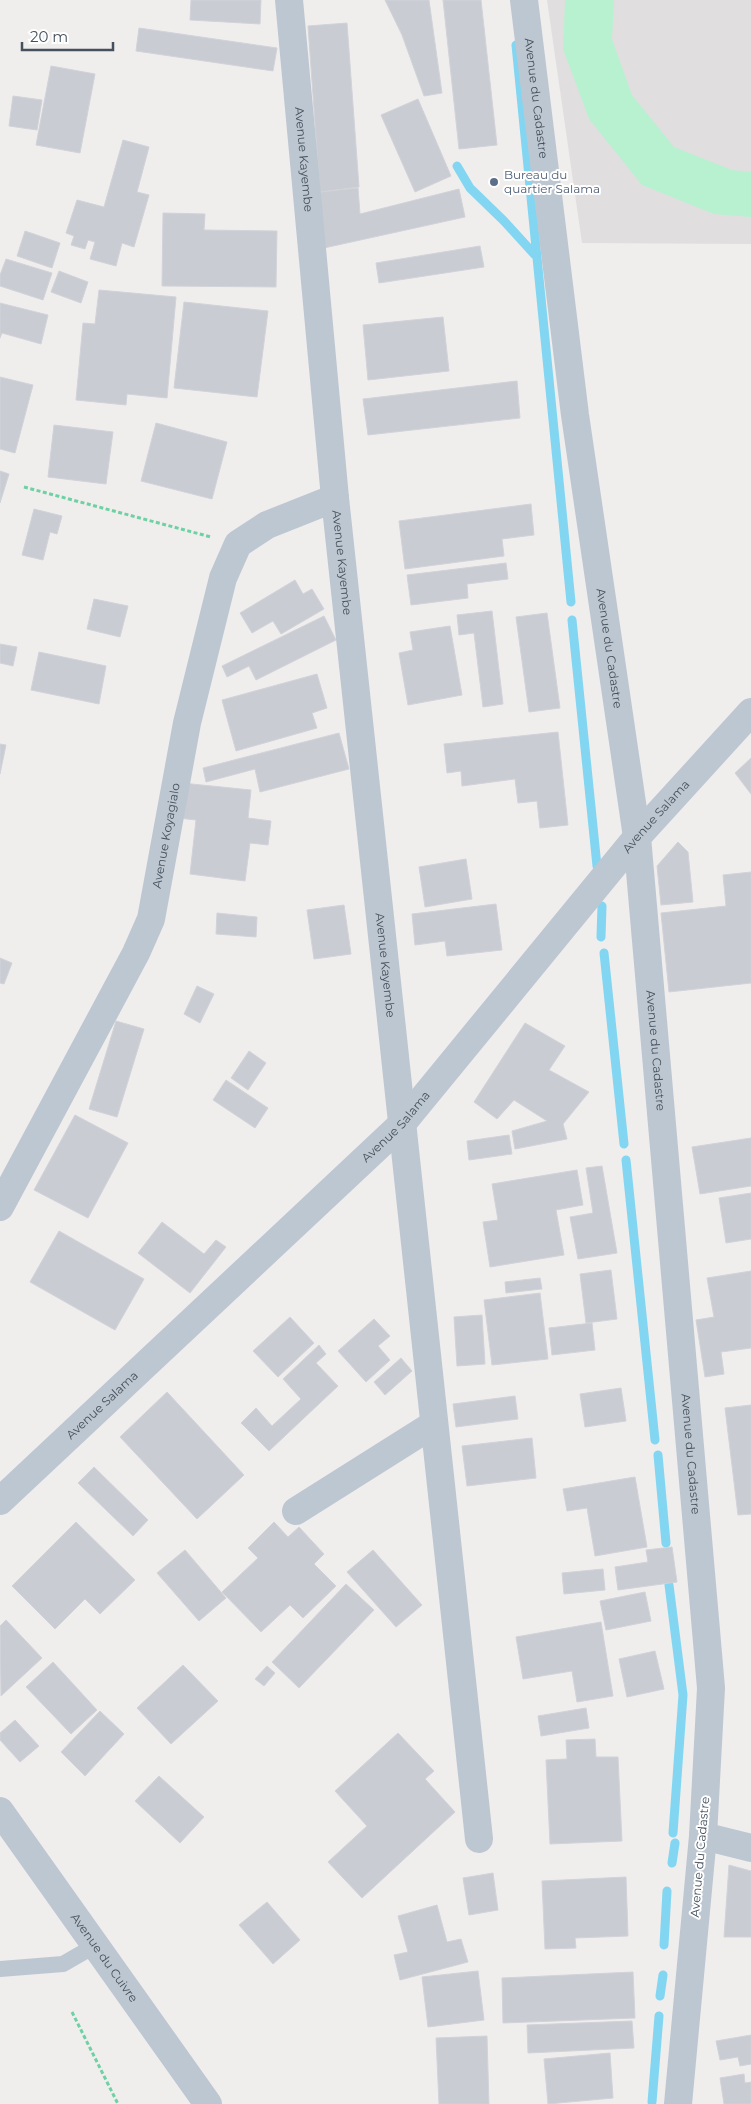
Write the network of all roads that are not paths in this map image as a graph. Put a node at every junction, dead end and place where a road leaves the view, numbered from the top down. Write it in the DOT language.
graph roads {
  1 [pos="289,0"];
  2 [pos="524,0"];
  3 [pos="335,498"];
  4 [pos="751,712"];
  5 [pos="637,837"];
  6 [pos="401,1125"];
  7 [pos="0,1207"];
  8 [pos="434,1424"];
  9 [pos="0,1502"];
  10 [pos="296,1511"];
  11 [pos="0,1811"];
  12 [pos="703,1836"];
  13 [pos="479,1839"];
  14 [pos="751,1848"];
  15 [pos="96,1946"];
  16 [pos="0,1969"];
  17 [pos="208,2104"];
  18 [pos="678,2104"];
  1 -- 3 [label="street, Avenue Kayembe"];
  2 -- 5 [label="street, Avenue du Cadastre"];
  3 -- 6 [label="street, Avenue Kayembe"];
  3 -- 7 [label="street, Avenue Koyagialo"];
  4 -- 5 [label="street, Avenue Salama"];
  5 -- 6 [label="street, Avenue Salama"];
  5 -- 12 [label="street, Avenue du Cadastre"];
  6 -- 8 [label="street, Avenue Kayembe"];
  6 -- 9 [label="street, Avenue Salama"];
  8 -- 10 [label="street"];
  8 -- 13 [label="street, Avenue Kayembe"];
  11 -- 15 [label="street, Avenue du Cuivre"];
  12 -- 14 [label="street"];
  12 -- 18 [label="street, Avenue du Cadastre"];
  15 -- 16 [label="lane"];
  15 -- 17 [label="street, Avenue du Cuivre"];
}
